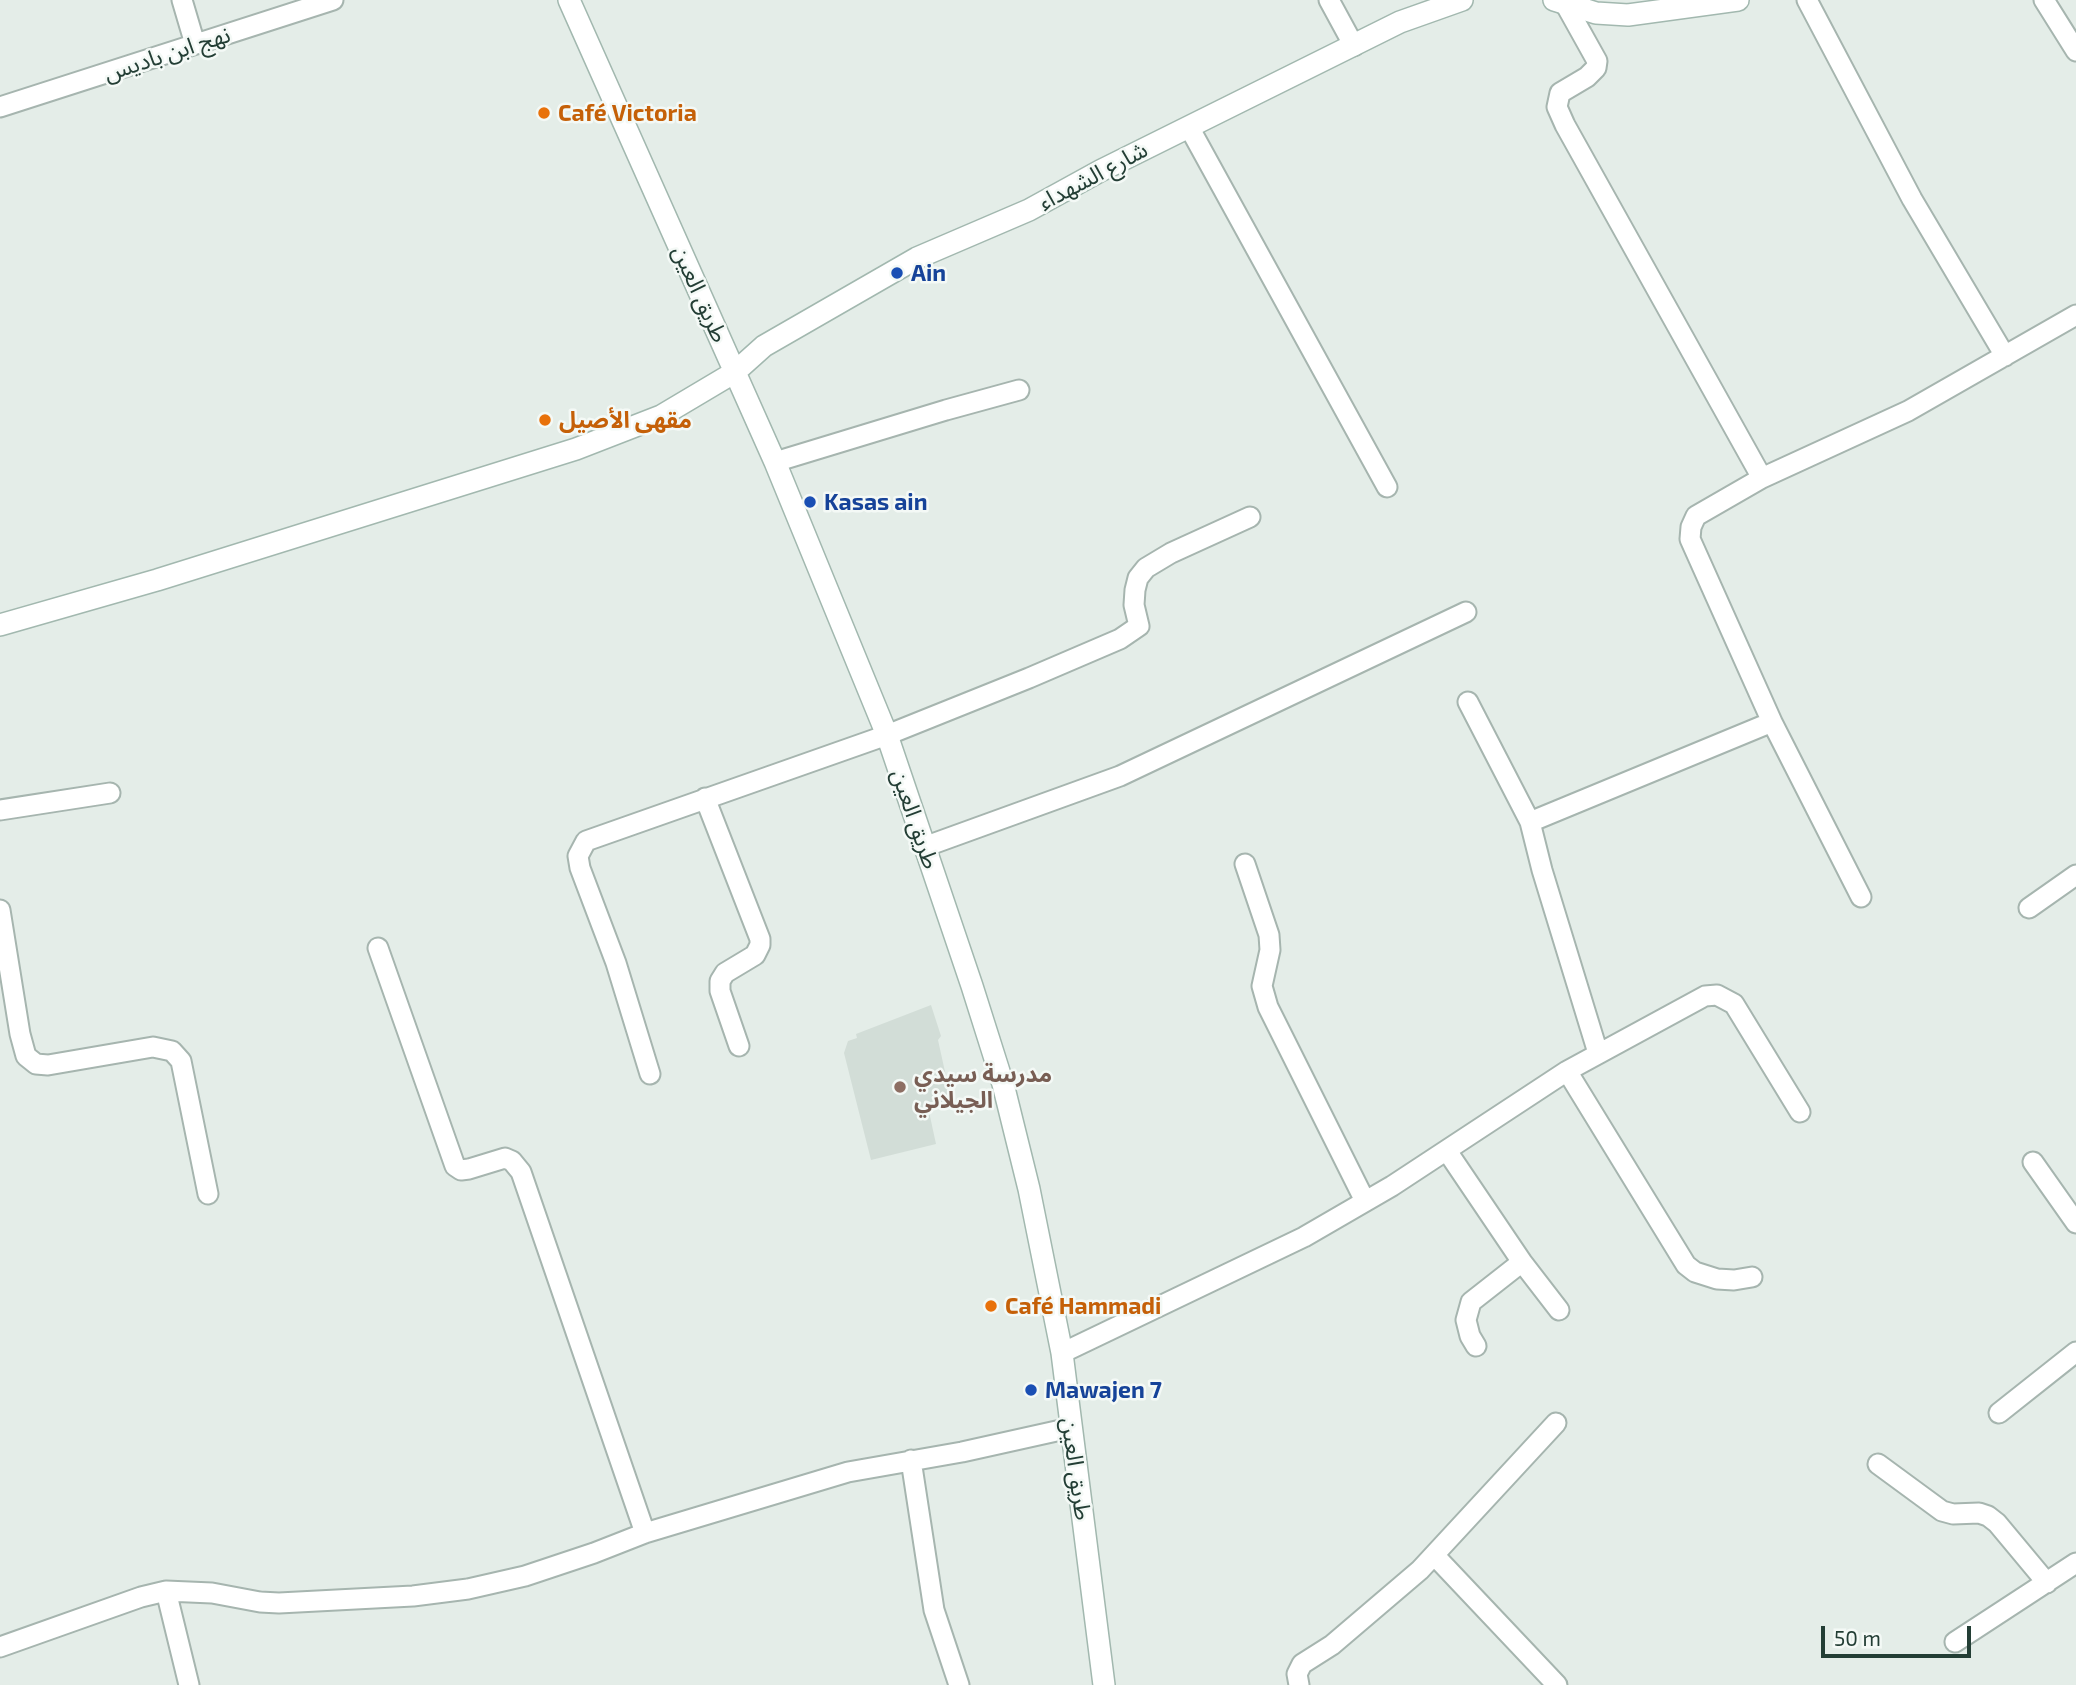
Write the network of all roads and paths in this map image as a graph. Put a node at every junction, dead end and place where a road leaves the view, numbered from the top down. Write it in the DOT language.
graph roads {
  1 [pos="182,0"];
  2 [pos="333,0"];
  3 [pos="569,0"];
  4 [pos="1329,0"];
  5 [pos="1462,0"];
  6 [pos="1738,0"];
  7 [pos="1807,0"];
  8 [pos="2044,0"];
  9 [pos="1560,1"];
  10 [pos="195,44"];
  11 [pos="1354,46"];
  12 [pos="2076,51"];
  13 [pos="0,107"];
  14 [pos="1189,127"];
  15 [pos="2076,315"];
  16 [pos="2005,356"];
  17 [pos="735,372"];
  18 [pos="1019,390"];
  19 [pos="775,462"];
  20 [pos="1762,478"];
  21 [pos="1387,487"];
  22 [pos="1250,517"];
  23 [pos="1466,612"];
  24 [pos="0,625"];
  25 [pos="1468,702"];
  26 [pos="1772,722"];
  27 [pos="887,735"];
  28 [pos="110,793"];
  29 [pos="705,798"];
  30 [pos="0,810"];
  31 [pos="1531,822"];
  32 [pos="924,847"];
  33 [pos="1245,864"];
  34 [pos="2076,875"];
  35 [pos="1861,897"];
  36 [pos="2029,908"];
  37 [pos="0,910"];
  38 [pos="377,948"];
  39 [pos="739,1046"];
  40 [pos="1598,1053"];
  41 [pos="1567,1071"];
  42 [pos="650,1074"];
  43 [pos="1800,1112"];
  44 [pos="1447,1151"];
  45 [pos="2033,1162"];
  46 [pos="208,1194"];
  47 [pos="1365,1201"];
  48 [pos="2076,1223"];
  49 [pos="1522,1262"];
  50 [pos="1752,1277"];
  51 [pos="1559,1310"];
  52 [pos="1476,1346"];
  53 [pos="2076,1352"];
  54 [pos="1062,1353"];
  55 [pos="1999,1413"];
  56 [pos="1556,1423"];
  57 [pos="1070,1427"];
  58 [pos="911,1460"];
  59 [pos="1878,1464"];
  60 [pos="645,1533"];
  61 [pos="1435,1556"];
  62 [pos="2076,1563"];
  63 [pos="2048,1583"];
  64 [pos="166,1591"];
  65 [pos="1955,1642"];
  66 [pos="0,1647"];
  67 [pos="189,1685"];
  68 [pos="959,1685"];
  69 [pos="1104,1685"];
  70 [pos="1299,1685"];
  71 [pos="1557,1685"];
  1 -- 10 [label="street"];
  2 -- 10 [label="street, نهج ابن باديس"];
  3 -- 17 [label="main road, طريق العين"];
  4 -- 11 [label="street"];
  5 -- 11 [label="main road, شارع الشهداء"];
  6 -- 9 [label="main road"];
  7 -- 16 [label="street"];
  8 -- 12 [label="street"];
  9 -- 20 [label="street"];
  10 -- 13 [label="street, نهج ابن باديس"];
  11 -- 14 [label="main road, شارع الشهداء"];
  14 -- 17 [label="main road, شارع الشهداء"];
  14 -- 21 [label="street"];
  15 -- 16 [label="street"];
  16 -- 20 [label="street"];
  17 -- 19 [label="main road, طريق العين"];
  17 -- 24 [label="main road, شارع الشهداء"];
  18 -- 19 [label="street"];
  19 -- 27 [label="main road, طريق العين"];
  20 -- 26 [label="street"];
  22 -- 27 [label="street"];
  23 -- 32 [label="street"];
  25 -- 31 [label="street"];
  26 -- 31 [label="street"];
  26 -- 35 [label="street"];
  27 -- 29 [label="street"];
  27 -- 32 [label="main road, طريق العين"];
  28 -- 30 [label="street"];
  29 -- 39 [label="street"];
  29 -- 42 [label="street"];
  31 -- 40 [label="street"];
  32 -- 54 [label="main road, طريق العين"];
  33 -- 47 [label="street"];
  34 -- 36 [label="street"];
  37 -- 46 [label="street"];
  38 -- 60 [label="street"];
  40 -- 41 [label="street"];
  40 -- 43 [label="street"];
  41 -- 44 [label="street"];
  41 -- 50 [label="street"];
  44 -- 47 [label="street"];
  44 -- 49 [label="street"];
  45 -- 48 [label="street"];
  47 -- 54 [label="street"];
  49 -- 51 [label="street"];
  49 -- 52 [label="street"];
  53 -- 55 [label="street"];
  54 -- 57 [label="main road, طريق العين"];
  56 -- 61 [label="street"];
  57 -- 58 [label="street"];
  57 -- 69 [label="main road, طريق العين"];
  58 -- 60 [label="street"];
  58 -- 68 [label="street"];
  59 -- 63 [label="street"];
  60 -- 64 [label="street"];
  61 -- 70 [label="street"];
  61 -- 71 [label="street"];
  62 -- 63 [label="street"];
  63 -- 65 [label="street"];
  64 -- 66 [label="street"];
  64 -- 67 [label="street"];
}
